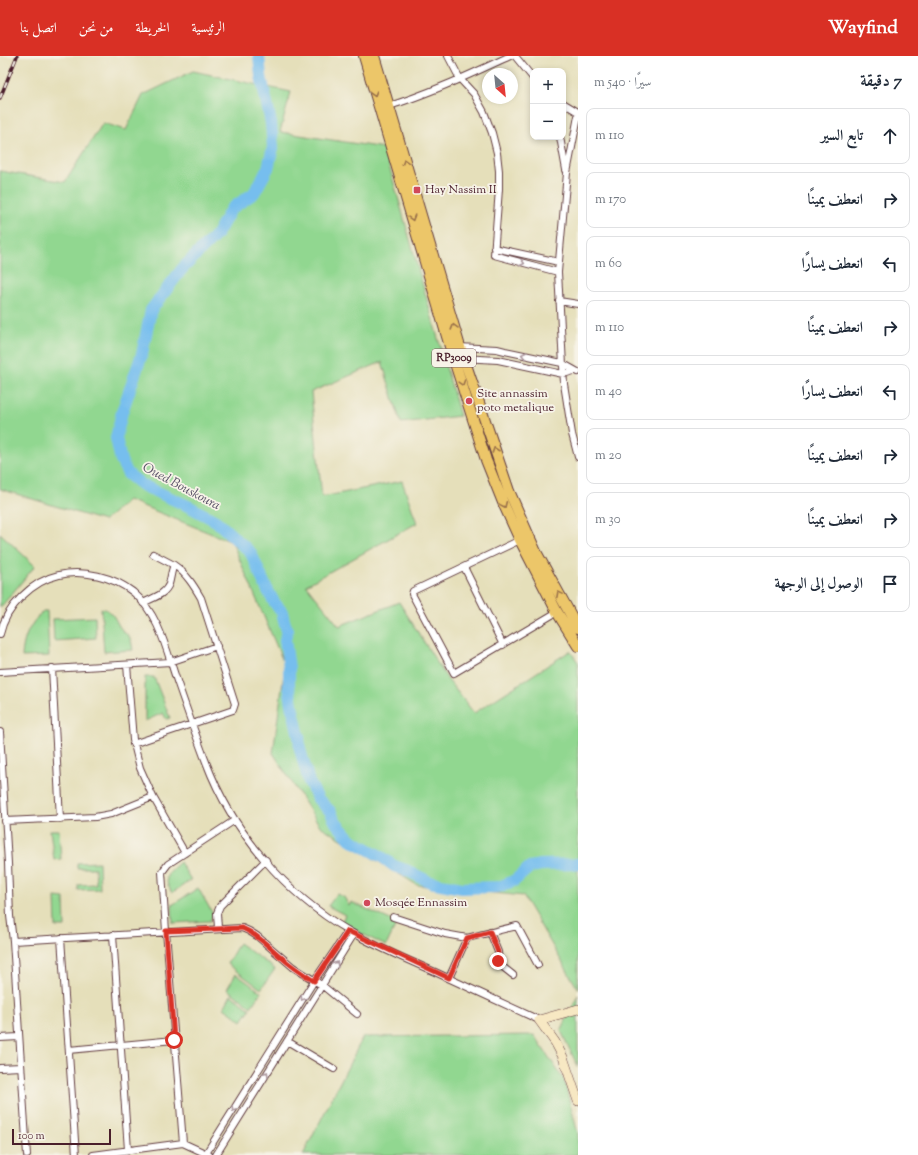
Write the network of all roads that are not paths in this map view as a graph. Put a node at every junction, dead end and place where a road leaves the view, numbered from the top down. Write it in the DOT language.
graph roads {
  1 [pos="364,56"];
  2 [pos="374,56"];
  3 [pos="448,56"];
  4 [pos="510,56"];
  5 [pos="515,56"];
  6 [pos="530,74"];
  7 [pos="460,79"];
  8 [pos="565,104"];
  9 [pos="383,107"];
  10 [pos="578,112"];
  11 [pos="578,116"];
  12 [pos="561,140"];
  13 [pos="567,173"];
  14 [pos="494,248"];
  15 [pos="559,262"];
  16 [pos="558,272"];
  17 [pos="559,301"];
  18 [pos="578,304"];
  19 [pos="456,348"];
  20 [pos="459,359"];
  21 [pos="562,363"];
  22 [pos="576,372"];
  23 [pos="563,374"];
  24 [pos="575,435"];
  25 [pos="578,457"];
  26 [pos="520,540"];
  27 [pos="153,554"];
  28 [pos="174,565"];
  29 [pos="464,567"];
  30 [pos="143,603"];
  31 [pos="558,612"];
  32 [pos="578,628"];
  33 [pos="0,634"];
  34 [pos="503,645"];
  35 [pos="217,646"];
  36 [pos="578,646"];
  37 [pos="170,662"];
  38 [pos="127,665"];
  39 [pos="52,668"];
  40 [pos="0,672"];
  41 [pos="192,723"];
  42 [pos="0,734"];
  43 [pos="134,744"];
  44 [pos="1,773"];
  45 [pos="153,796"];
  46 [pos="60,819"];
  47 [pos="235,820"];
  48 [pos="5,821"];
  49 [pos="185,852"];
  50 [pos="266,860"];
  51 [pos="392,917"];
  52 [pos="218,928"];
  53 [pos="166,931"];
  54 [pos="348,931"];
  55 [pos="490,932"];
  56 [pos="354,934"];
  57 [pos="113,935"];
  58 [pos="61,938"];
  59 [pos="467,938"];
  60 [pos="13,941"];
  61 [pos="538,965"];
  62 [pos="513,975"];
  63 [pos="449,978"];
  64 [pos="314,981"];
  65 [pos="323,986"];
  66 [pos="578,1009"];
  67 [pos="357,1014"];
  68 [pos="539,1020"];
  69 [pos="19,1037"];
  70 [pos="0,1038"];
  71 [pos="174,1040"];
  72 [pos="287,1041"];
  73 [pos="121,1045"];
  74 [pos="69,1050"];
  75 [pos="21,1067"];
  76 [pos="0,1068"];
  77 [pos="334,1068"];
  78 [pos="578,1101"];
  79 [pos="183,1143"];
  80 [pos="128,1150"];
  81 [pos="206,1154"];
  82 [pos="27,1155"];
  83 [pos="76,1155"];
  84 [pos="93,1155"];
  85 [pos="216,1155"];
  1 -- 9 [label="main road, RP3009, one-way"];
  2 -- 9 [label="main road, RP3009"];
  3 -- 7 [label="street"];
  4 -- 7 [label="street"];
  5 -- 6 [label="street"];
  7 -- 9 [label="street"];
  7 -- 14 [label="street"];
  8 -- 10 [label="street"];
  9 -- 19 [label="main road, RP3009"];
  11 -- 13 [label="street"];
  12 -- 13 [label="street"];
  13 -- 15 [label="street"];
  14 -- 15 [label="street"];
  14 -- 16 [label="street, one-way"];
  15 -- 16 [label="street"];
  16 -- 17 [label="street"];
  17 -- 18 [label="street"];
  17 -- 21 [label="street"];
  19 -- 20 [label="main road, RP3009"];
  21 -- 19 [label="street, one-way"];
  20 -- 23 [label="street"];
  20 -- 26 [label="main road, RP3009, one-way"];
  32 -- 20 [label="main road, RP3009, one-way"];
  21 -- 22 [label="street"];
  21 -- 23 [label="street"];
  22 -- 23 [label="street"];
  23 -- 24 [label="street"];
  24 -- 25 [label="street"];
  26 -- 29 [label="street"];
  26 -- 31 [label="main road, RP3009"];
  27 -- 28 [label="street"];
  28 -- 30 [label="street"];
  28 -- 35 [label="street"];
  29 -- 34 [label="street"];
  29 -- 34 [label="street"];
  30 -- 33 [label="street"];
  30 -- 37 [label="street"];
  31 -- 34 [label="street"];
  31 -- 36 [label="main road, RP3009"];
  35 -- 37 [label="street"];
  35 -- 41 [label="street"];
  37 -- 38 [label="street"];
  37 -- 41 [label="street"];
  38 -- 39 [label="street"];
  38 -- 43 [label="street"];
  39 -- 40 [label="street"];
  39 -- 46 [label="street"];
  41 -- 43 [label="street"];
  41 -- 47 [label="street"];
  42 -- 44 [label="street"];
  43 -- 45 [label="street"];
  44 -- 48 [label="street"];
  45 -- 46 [label="street"];
  45 -- 49 [label="street"];
  46 -- 48 [label="street"];
  47 -- 49 [label="street"];
  47 -- 50 [label="street"];
  48 -- 60 [label="street"];
  49 -- 53 [label="street"];
  50 -- 52 [label="street"];
  50 -- 54 [label="street"];
  51 -- 59 [label="street"];
  52 -- 53 [label="street"];
  52 -- 64 [label="street"];
  53 -- 57 [label="street"];
  53 -- 71 [label="street"];
  54 -- 56 [label="street"];
  54 -- 64 [label="street"];
  55 -- 59 [label="street"];
  55 -- 61 [label="street"];
  55 -- 62 [label="street"];
  56 -- 63 [label="street"];
  65 -- 56 [label="street, one-way"];
  57 -- 58 [label="street"];
  57 -- 73 [label="street"];
  58 -- 60 [label="street"];
  58 -- 74 [label="street"];
  59 -- 63 [label="street"];
  60 -- 69 [label="street"];
  63 -- 68 [label="street"];
  64 -- 65 [label="street"];
  64 -- 81 [label="street, one-way"];
  65 -- 67 [label="street"];
  65 -- 72 [label="street"];
  66 -- 68 [label="street"];
  68 -- 78 [label="street"];
  69 -- 70 [label="street"];
  69 -- 75 [label="street"];
  71 -- 73 [label="street"];
  71 -- 79 [label="street"];
  72 -- 77 [label="street"];
  85 -- 72 [label="street, one-way"];
  73 -- 74 [label="street"];
  73 -- 80 [label="street"];
  74 -- 83 [label="street"];
  75 -- 76 [label="street"];
  75 -- 82 [label="street"];
  79 -- 80 [label="street"];
  79 -- 81 [label="street"];
  80 -- 84 [label="street"];
}
